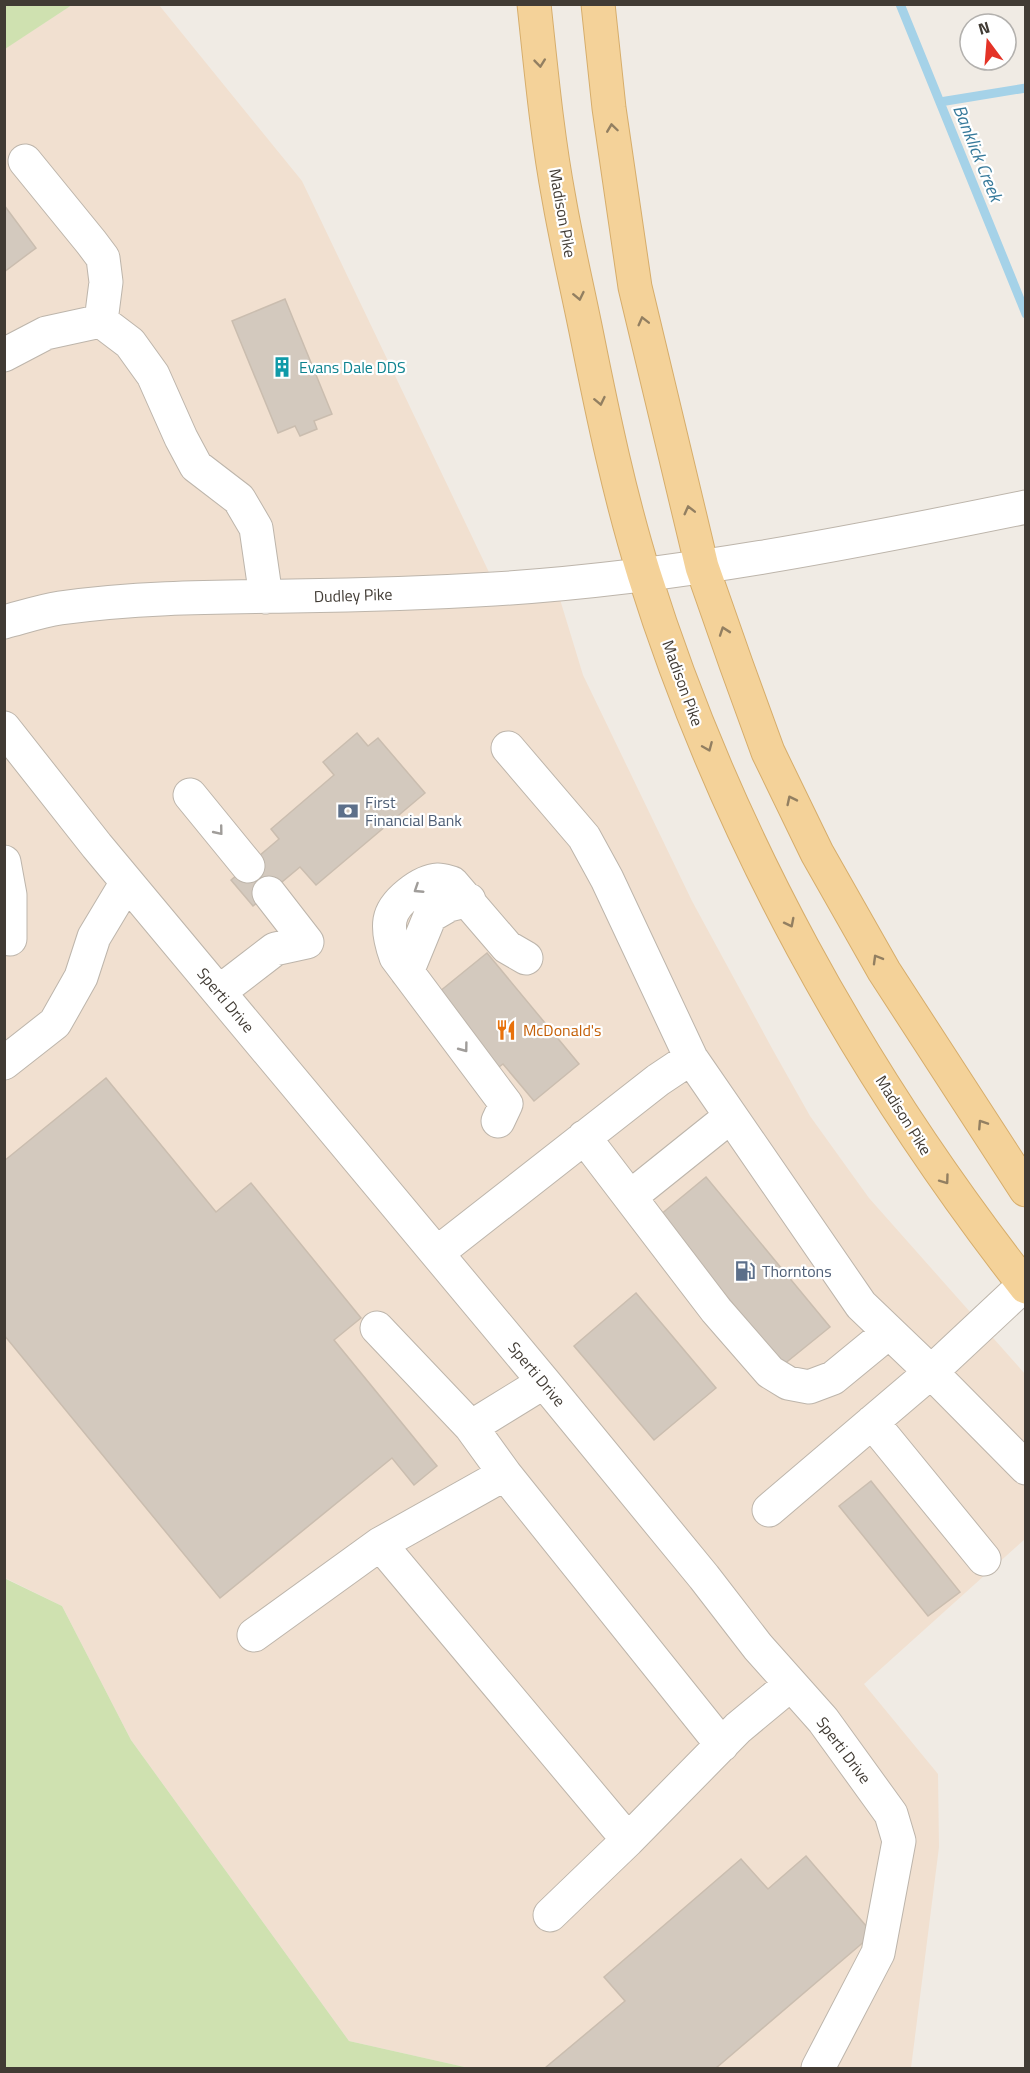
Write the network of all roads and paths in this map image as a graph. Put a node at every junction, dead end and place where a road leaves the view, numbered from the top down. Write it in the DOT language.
graph roads {
  1 [pos="534,4"];
  2 [pos="598,4"];
  3 [pos="25,161"];
  4 [pos="101,321"];
  5 [pos="4,355"];
  6 [pos="1026,507"];
  7 [pos="702,567"];
  8 [pos="644,574"];
  9 [pos="266,597"];
  10 [pos="4,622"];
  11 [pos="4,728"];
  12 [pos="508,748"];
  13 [pos="190,795"];
  14 [pos="4,862"];
  15 [pos="248,866"];
  16 [pos="127,882"];
  17 [pos="269,893"];
  18 [pos="10,939"];
  19 [pos="526,958"];
  20 [pos="219,992"];
  21 [pos="691,1058"];
  22 [pos="4,1063"];
  23 [pos="731,1116"];
  24 [pos="498,1121"];
  25 [pos="584,1137"];
  26 [pos="1026,1190"];
  27 [pos="630,1197"];
  28 [pos="436,1253"];
  29 [pos="1025,1286"];
  30 [pos="377,1328"];
  31 [pos="889,1332"];
  32 [pos="931,1372"];
  33 [pos="544,1382"];
  34 [pos="872,1422"];
  35 [pos="471,1427"];
  36 [pos="1026,1468"];
  37 [pos="505,1474"];
  38 [pos="769,1510"];
  39 [pos="380,1544"];
  40 [pos="984,1559"];
  41 [pos="254,1635"];
  42 [pos="790,1684"];
  43 [pos="722,1745"];
  44 [pos="628,1840"];
  45 [pos="550,1916"];
  46 [pos="818,2068"];
  1 -- 8 [label="main road, Madison Pike, one-way"];
  7 -- 2 [label="main road, one-way"];
  3 -- 4 [label="street"];
  4 -- 5 [label="street"];
  4 -- 9 [label="street"];
  6 -- 7 [label="street, Dudley Pike"];
  7 -- 8 [label="street, Dudley Pike"];
  26 -- 7 [label="main road, one-way"];
  8 -- 9 [label="street, Dudley Pike"];
  8 -- 29 [label="main road, Madison Pike, one-way"];
  9 -- 10 [label="street, Dudley Pike"];
  11 -- 16 [label="street, Sperti Drive"];
  12 -- 21 [label="street"];
  13 -- 15 [label="street, one-way"];
  14 -- 18 [label="street"];
  16 -- 20 [label="street, Sperti Drive"];
  16 -- 22 [label="street"];
  17 -- 20 [label="street"];
  19 -- 24 [label="street, one-way"];
  20 -- 28 [label="street, Sperti Drive"];
  21 -- 23 [label="street"];
  21 -- 25 [label="street"];
  23 -- 27 [label="street"];
  23 -- 31 [label="street"];
  25 -- 27 [label="street"];
  25 -- 28 [label="street"];
  27 -- 31 [label="street"];
  28 -- 33 [label="street, Sperti Drive"];
  29 -- 32 [label="street"];
  30 -- 35 [label="street"];
  31 -- 32 [label="street"];
  32 -- 34 [label="street"];
  32 -- 36 [label="street"];
  33 -- 35 [label="street"];
  33 -- 42 [label="street, Sperti Drive"];
  34 -- 38 [label="street"];
  34 -- 40 [label="street"];
  35 -- 37 [label="street"];
  37 -- 39 [label="street"];
  37 -- 43 [label="street"];
  39 -- 41 [label="street"];
  39 -- 44 [label="street"];
  42 -- 43 [label="street"];
  42 -- 46 [label="street, Sperti Drive"];
  43 -- 44 [label="street"];
  44 -- 45 [label="street"];
}
